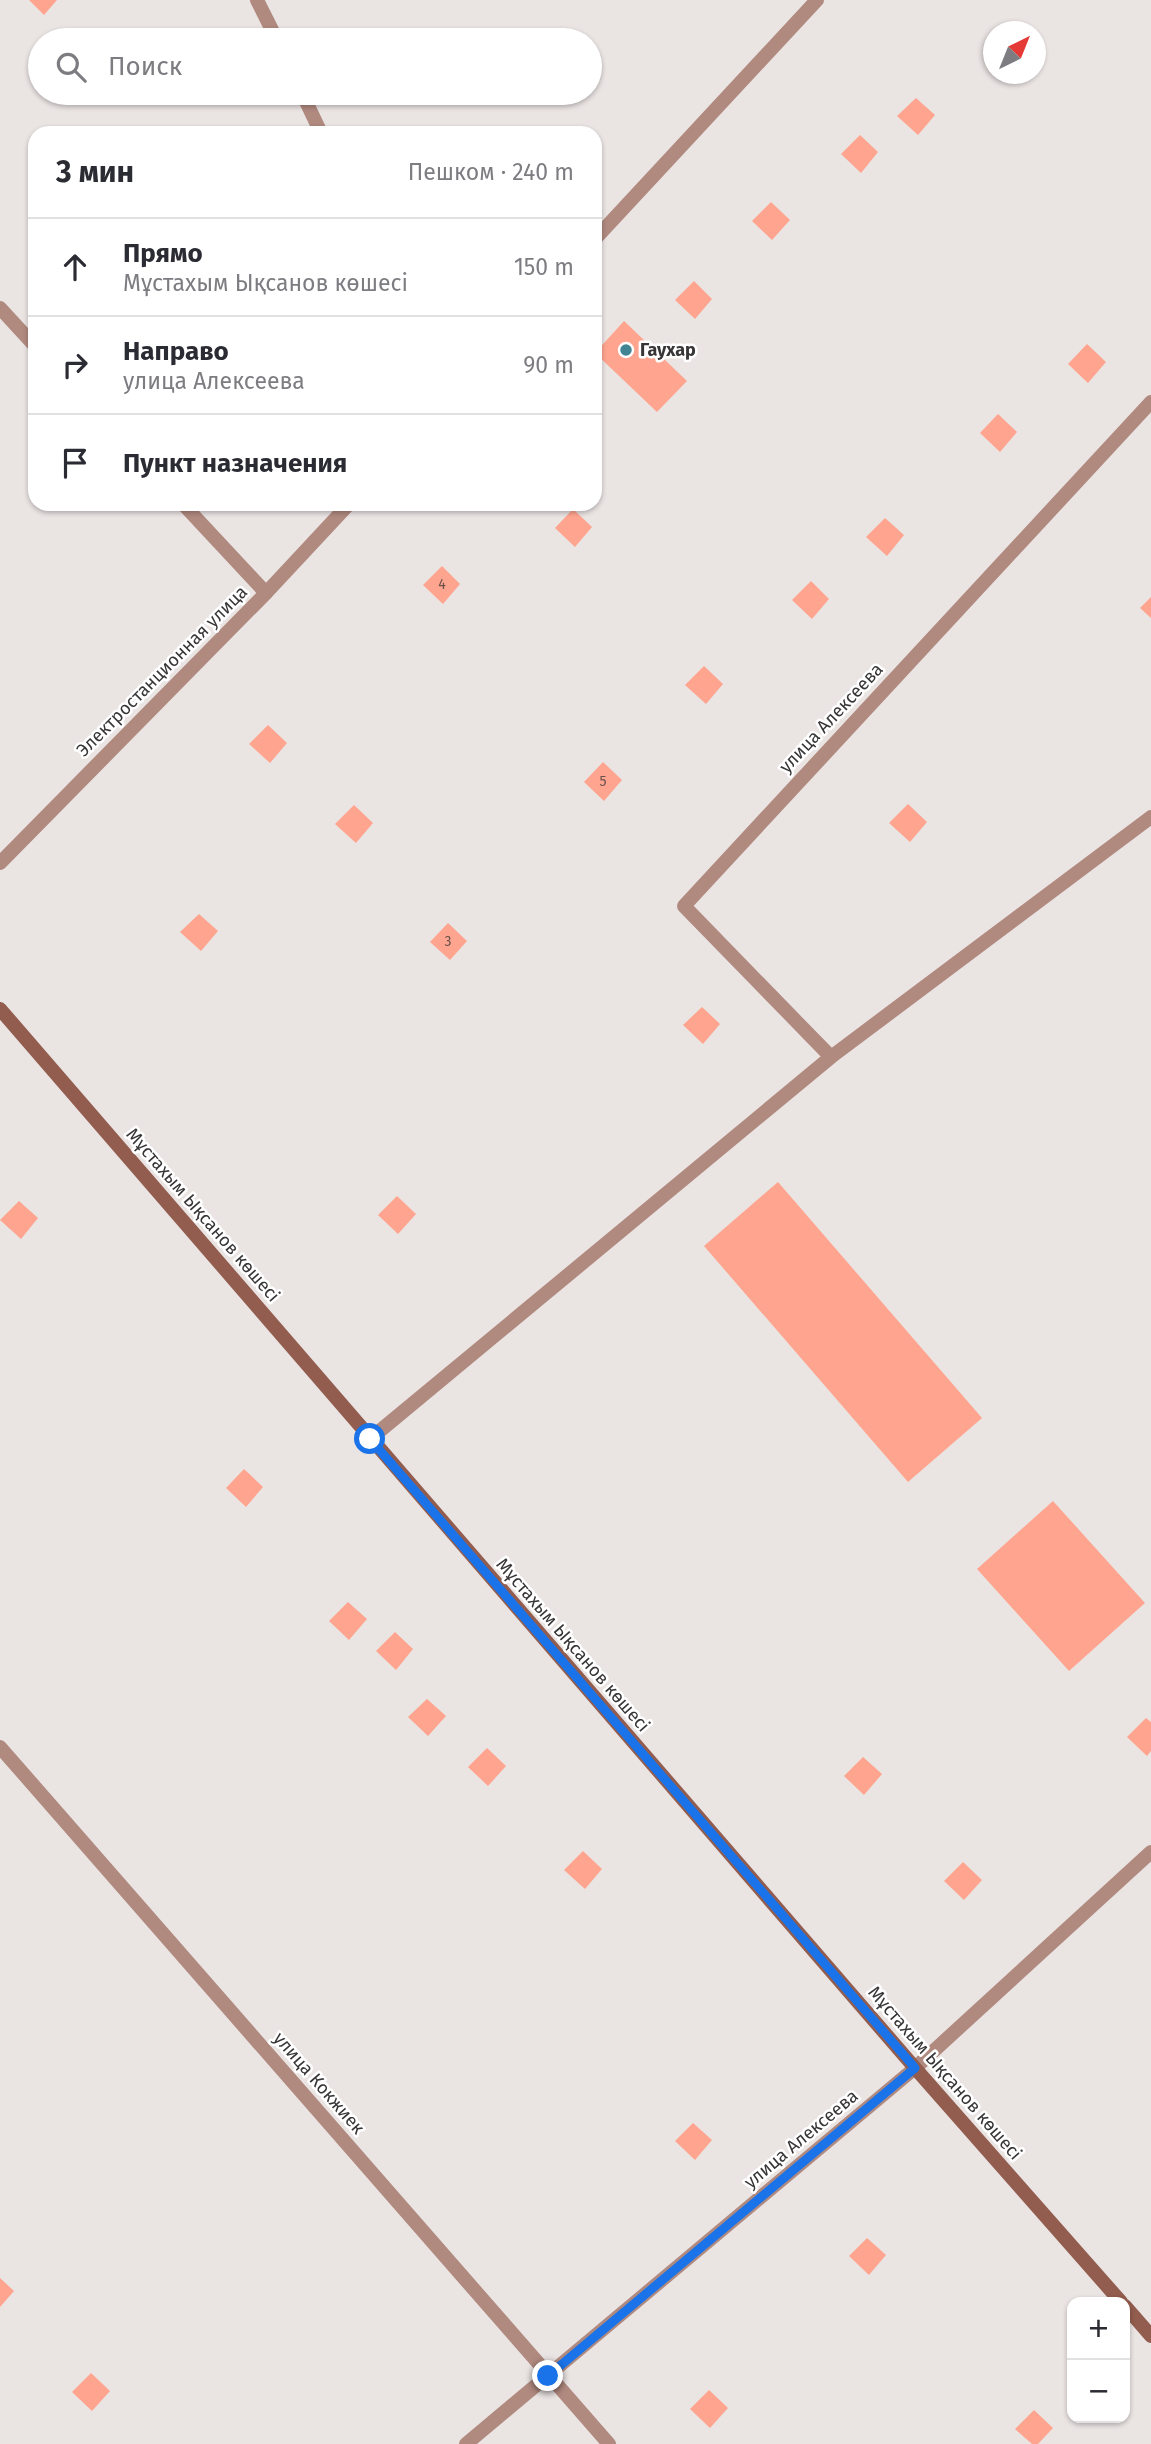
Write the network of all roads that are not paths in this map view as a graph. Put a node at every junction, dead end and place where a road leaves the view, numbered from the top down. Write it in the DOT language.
graph roads {
  1 [pos="257,0"];
  2 [pos="817,0"];
  3 [pos="271,28"];
  4 [pos="308,105"];
  5 [pos="318,126"];
  6 [pos="602,231"];
  7 [pos="0,308"];
  8 [pos="28,338"];
  9 [pos="1151,402"];
  10 [pos="190,511"];
  11 [pos="342,511"];
  12 [pos="266,593"];
  13 [pos="1151,817"];
  14 [pos="0,863"];
  15 [pos="0,1009"];
  16 [pos="831,1057"];
  17 [pos="370,1439"];
  18 [pos="0,1747"];
  19 [pos="1151,1852"];
  20 [pos="915,2068"];
  21 [pos="1117,2297"];
  22 [pos="1130,2312"];
  23 [pos="1151,2336"];
  24 [pos="548,2376"];
  25 [pos="466,2444"];
  26 [pos="608,2444"];
  1 -- 3 [label="street"];
  2 -- 6 [label="street"];
  4 -- 5 [label="street"];
  7 -- 8 [label="street"];
  9 -- 16 [label="street, улица Алексеева"];
  10 -- 12 [label="street"];
  11 -- 12 [label="street, Электростанционная улица"];
  12 -- 14 [label="street, Электростанционная улица"];
  13 -- 16 [label="street"];
  15 -- 17 [label="main road, Мұстахым Ықсанов көшесі"];
  16 -- 17 [label="street"];
  17 -- 20 [label="main road, Мұстахым Ықсанов көшесі"];
  18 -- 24 [label="street, улица Кокжиек"];
  19 -- 20 [label="street, улица Алексеева"];
  20 -- 21 [label="main road, Мұстахым Ықсанов көшесі"];
  20 -- 24 [label="street, улица Алексеева"];
  22 -- 23 [label="main road"];
  24 -- 25 [label="street, улица Алексеева"];
  24 -- 26 [label="street, улица Кокжиек"];
}
